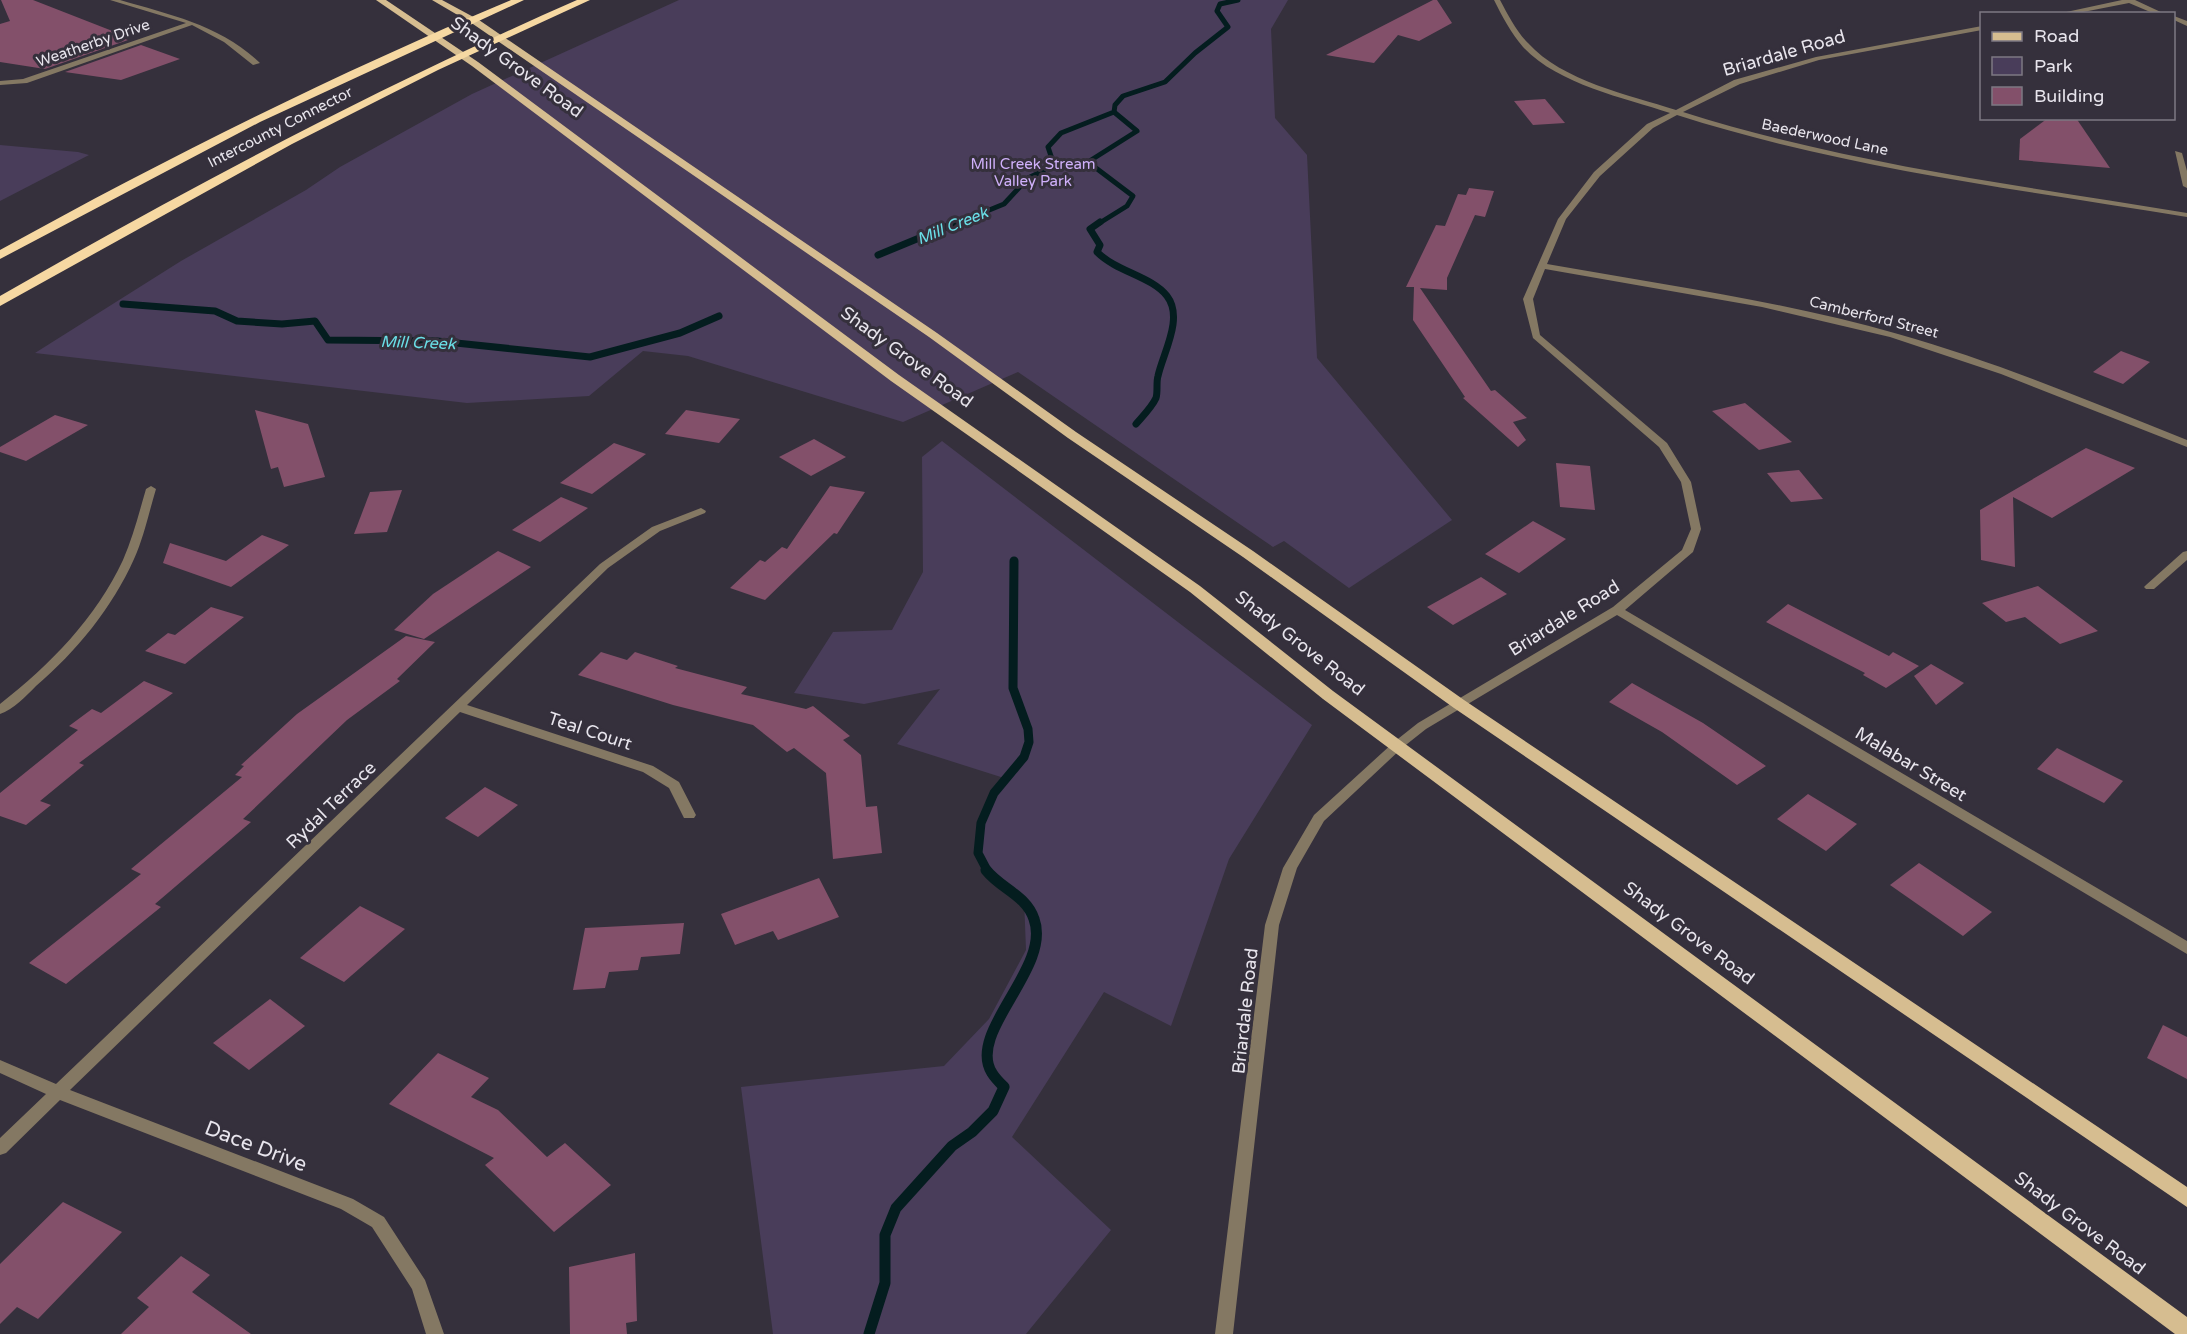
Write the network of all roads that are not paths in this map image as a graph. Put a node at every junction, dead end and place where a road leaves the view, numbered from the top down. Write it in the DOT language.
graph roads {
  1 [pos="113,0"];
  2 [pos="380,0"];
  3 [pos="436,0"];
  4 [pos="519,0"];
  5 [pos="585,0"];
  6 [pos="1497,0"];
  7 [pos="2130,0"];
  8 [pos="2070,12"];
  9 [pos="2157,12"];
  10 [pos="193,23"];
  11 [pos="1980,28"];
  12 [pos="255,63"];
  13 [pos="0,83"];
  14 [pos="1674,112"];
  15 [pos="2178,153"];
  16 [pos="2187,186"];
  17 [pos="2187,215"];
  18 [pos="0,255"];
  19 [pos="1541,266"];
  20 [pos="0,302"];
  21 [pos="2187,444"];
  22 [pos="151,489"];
  23 [pos="701,511"];
  24 [pos="2187,554"];
  25 [pos="2150,587"];
  26 [pos="1617,610"];
  27 [pos="1460,704"];
  28 [pos="459,707"];
  29 [pos="0,710"];
  30 [pos="1398,745"];
  31 [pos="689,815"];
  32 [pos="2187,948"];
  33 [pos="0,1066"];
  34 [pos="58,1092"];
  35 [pos="0,1148"];
  36 [pos="2187,1198"];
  37 [pos="2187,1330"];
  38 [pos="435,1334"];
  39 [pos="1224,1334"];
  1 -- 10 [label="street"];
  2 -- 30 [label="main road, Shady Grove Road"];
  3 -- 27 [label="main road, Shady Grove Road"];
  4 -- 18 [label="highway, Intercounty Connector"];
  5 -- 20 [label="highway, Intercounty Connector"];
  6 -- 14 [label="street, Baederwood Lane"];
  7 -- 8 [label="street"];
  7 -- 9 [label="street"];
  10 -- 12 [label="street"];
  10 -- 13 [label="street, Weatherby Drive"];
  11 -- 14 [label="street, Briardale Road"];
  14 -- 17 [label="street, Baederwood Lane"];
  14 -- 19 [label="street, Briardale Road"];
  15 -- 16 [label="street"];
  19 -- 21 [label="street, Camberford Street"];
  19 -- 26 [label="street, Briardale Road"];
  22 -- 29 [label="street"];
  23 -- 28 [label="street, Rydal Terrace"];
  24 -- 25 [label="street"];
  26 -- 27 [label="street, Briardale Road"];
  26 -- 32 [label="street, Malabar Street"];
  27 -- 30 [label="street, Briardale Road"];
  27 -- 36 [label="main road, Shady Grove Road"];
  28 -- 31 [label="street, Teal Court"];
  28 -- 34 [label="street, Rydal Terrace"];
  30 -- 37 [label="main road, Shady Grove Road"];
  30 -- 39 [label="street, Briardale Road"];
  33 -- 34 [label="street, Dace Drive"];
  34 -- 35 [label="street, Rydal Terrace"];
  34 -- 38 [label="street, Dace Drive"];
}
